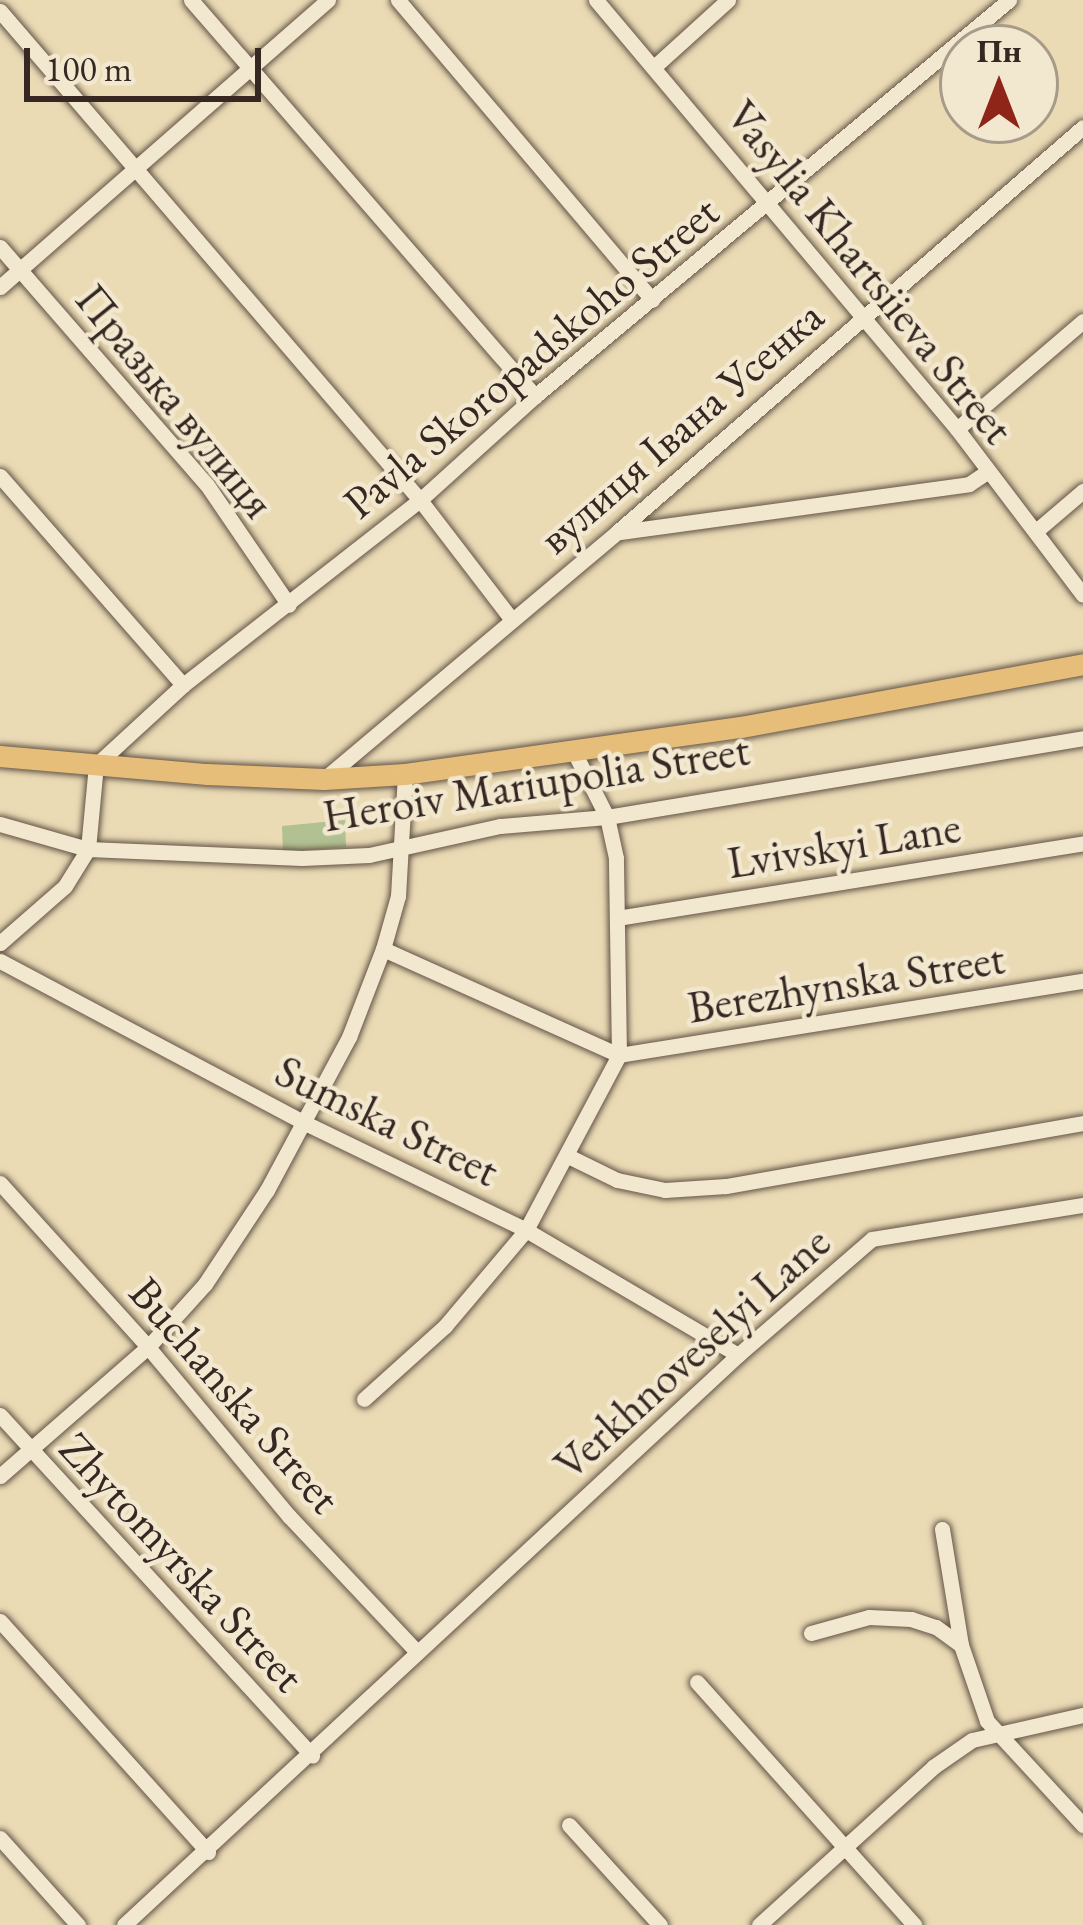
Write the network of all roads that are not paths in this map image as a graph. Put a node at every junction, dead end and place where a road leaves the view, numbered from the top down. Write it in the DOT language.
graph roads {
  1 [pos="191,0"];
  2 [pos="328,0"];
  3 [pos="398,0"];
  4 [pos="596,0"];
  5 [pos="728,0"];
  6 [pos="1009,0"];
  7 [pos="0,11"];
  8 [pos="654,67"];
  9 [pos="251,68"];
  10 [pos="1083,127"];
  11 [pos="135,168"];
  12 [pos="770,202"];
  13 [pos="0,248"];
  14 [pos="20,271"];
  15 [pos="0,287"];
  16 [pos="652,300"];
  17 [pos="862,316"];
  18 [pos="1083,321"];
  19 [pos="536,396"];
  20 [pos="957,429"];
  21 [pos="987,472"];
  22 [pos="0,476"];
  23 [pos="1083,491"];
  24 [pos="420,500"];
  25 [pos="1036,531"];
  26 [pos="617,532"];
  27 [pos="1083,595"];
  28 [pos="290,605"];
  29 [pos="512,620"];
  30 [pos="1083,664"];
  31 [pos="183,685"];
  32 [pos="1083,738"];
  33 [pos="3,752"];
  34 [pos="575,754"];
  35 [pos="96,765"];
  36 [pos="405,774"];
  37 [pos="324,779"];
  38 [pos="608,818"];
  39 [pos="0,824"];
  40 [pos="1083,843"];
  41 [pos="403,844"];
  42 [pos="88,849"];
  43 [pos="617,918"];
  44 [pos="0,943"];
  45 [pos="382,949"];
  46 [pos="0,961"];
  47 [pos="1083,981"];
  48 [pos="619,1055"];
  49 [pos="305,1123"];
  50 [pos="1083,1124"];
  51 [pos="570,1157"];
  52 [pos="0,1183"];
  53 [pos="1083,1205"];
  54 [pos="526,1230"];
  55 [pos="148,1347"];
  56 [pos="738,1354"];
  57 [pos="364,1399"];
  58 [pos="0,1415"];
  59 [pos="29,1450"];
  60 [pos="0,1476"];
  61 [pos="942,1528"];
  62 [pos="0,1621"];
  63 [pos="811,1633"];
  64 [pos="961,1645"];
  65 [pos="417,1652"];
  66 [pos="697,1682"];
  67 [pos="1083,1715"];
  68 [pos="997,1734"];
  69 [pos="312,1756"];
  70 [pos="568,1825"];
  71 [pos="1083,1825"];
  72 [pos="0,1838"];
  73 [pos="846,1849"];
  74 [pos="208,1852"];
  75 [pos="78,1925"];
  76 [pos="124,1925"];
  77 [pos="659,1925"];
  78 [pos="759,1925"];
  79 [pos="914,1925"];
  1 -- 9 [label="street"];
  2 -- 9 [label="street"];
  3 -- 16 [label="street"];
  4 -- 8 [label="street, Vasylia Khartsiieva Street"];
  5 -- 8 [label="street"];
  6 -- 12 [label="street, Pavla Skoropadskoho Street"];
  7 -- 11 [label="street"];
  8 -- 12 [label="street, Vasylia Khartsiieva Street"];
  9 -- 11 [label="street"];
  9 -- 19 [label="street"];
  10 -- 17 [label="street, вулиця Івана Усенка"];
  11 -- 14 [label="street"];
  11 -- 24 [label="street"];
  12 -- 16 [label="street, Pavla Skoropadskoho Street"];
  12 -- 17 [label="street, Vasylia Khartsiieva Street"];
  13 -- 14 [label="street, Празька вулиця"];
  14 -- 15 [label="street"];
  14 -- 28 [label="street, Празька вулиця"];
  16 -- 19 [label="street, Pavla Skoropadskoho Street"];
  17 -- 20 [label="street, Vasylia Khartsiieva Street"];
  17 -- 26 [label="street, вулиця Івана Усенка"];
  18 -- 20 [label="street"];
  19 -- 24 [label="street, Pavla Skoropadskoho Street"];
  20 -- 21 [label="street, Vasylia Khartsiieva Street"];
  21 -- 25 [label="street, Vasylia Khartsiieva Street"];
  21 -- 26 [label="street"];
  22 -- 31 [label="street"];
  23 -- 25 [label="street"];
  24 -- 28 [label="street, Pavla Skoropadskoho Street"];
  24 -- 29 [label="street"];
  25 -- 27 [label="street, Vasylia Khartsiieva Street"];
  26 -- 29 [label="street, вулиця Івана Усенка"];
  28 -- 31 [label="street, Pavla Skoropadskoho Street"];
  29 -- 37 [label="street, вулиця Івана Усенка"];
  30 -- 34 [label="main road, Heroiv Mariupolia Street"];
  31 -- 35 [label="street, Pavla Skoropadskoho Street"];
  32 -- 38 [label="street, Heroiv Mariupolia Street"];
  33 -- 35 [label="main road, Heroiv Mariupolia Street"];
  34 -- 36 [label="main road, Heroiv Mariupolia Street"];
  34 -- 38 [label="street"];
  35 -- 37 [label="main road, Heroiv Mariupolia Street"];
  35 -- 42 [label="street"];
  36 -- 37 [label="main road, Heroiv Mariupolia Street"];
  36 -- 41 [label="street"];
  38 -- 41 [label="street, Heroiv Mariupolia Street"];
  38 -- 43 [label="street"];
  39 -- 42 [label="street, Heroiv Mariupolia Street"];
  40 -- 43 [label="street, Lvivskyi Lane"];
  41 -- 42 [label="street, Heroiv Mariupolia Street"];
  41 -- 45 [label="street"];
  42 -- 44 [label="street"];
  43 -- 48 [label="street"];
  45 -- 48 [label="street"];
  45 -- 49 [label="street"];
  46 -- 49 [label="street, Sumska Street"];
  47 -- 48 [label="street, Berezhynska Street"];
  48 -- 51 [label="street"];
  49 -- 54 [label="street, Sumska Street"];
  49 -- 55 [label="street"];
  50 -- 51 [label="street"];
  51 -- 54 [label="street"];
  52 -- 55 [label="street, Buchanska Street"];
  53 -- 56 [label="street, Verkhnoveselyi Lane"];
  54 -- 56 [label="street, Sumska Street"];
  54 -- 57 [label="street"];
  55 -- 59 [label="street"];
  55 -- 65 [label="street, Buchanska Street"];
  56 -- 65 [label="street, Verkhnoveselyi Lane"];
  58 -- 59 [label="street, Zhytomyrska Street"];
  59 -- 60 [label="street"];
  59 -- 69 [label="street, Zhytomyrska Street"];
  61 -- 64 [label="street"];
  62 -- 74 [label="street"];
  63 -- 64 [label="street"];
  64 -- 68 [label="street"];
  65 -- 69 [label="street, Verkhnoveselyi Lane"];
  66 -- 73 [label="street"];
  67 -- 68 [label="street"];
  68 -- 71 [label="street"];
  68 -- 73 [label="street"];
  69 -- 74 [label="street, Verkhnoveselyi Lane"];
  70 -- 77 [label="street"];
  72 -- 75 [label="street"];
  73 -- 78 [label="street"];
  73 -- 79 [label="street"];
  74 -- 76 [label="street, Verkhnoveselyi Lane"];
}
